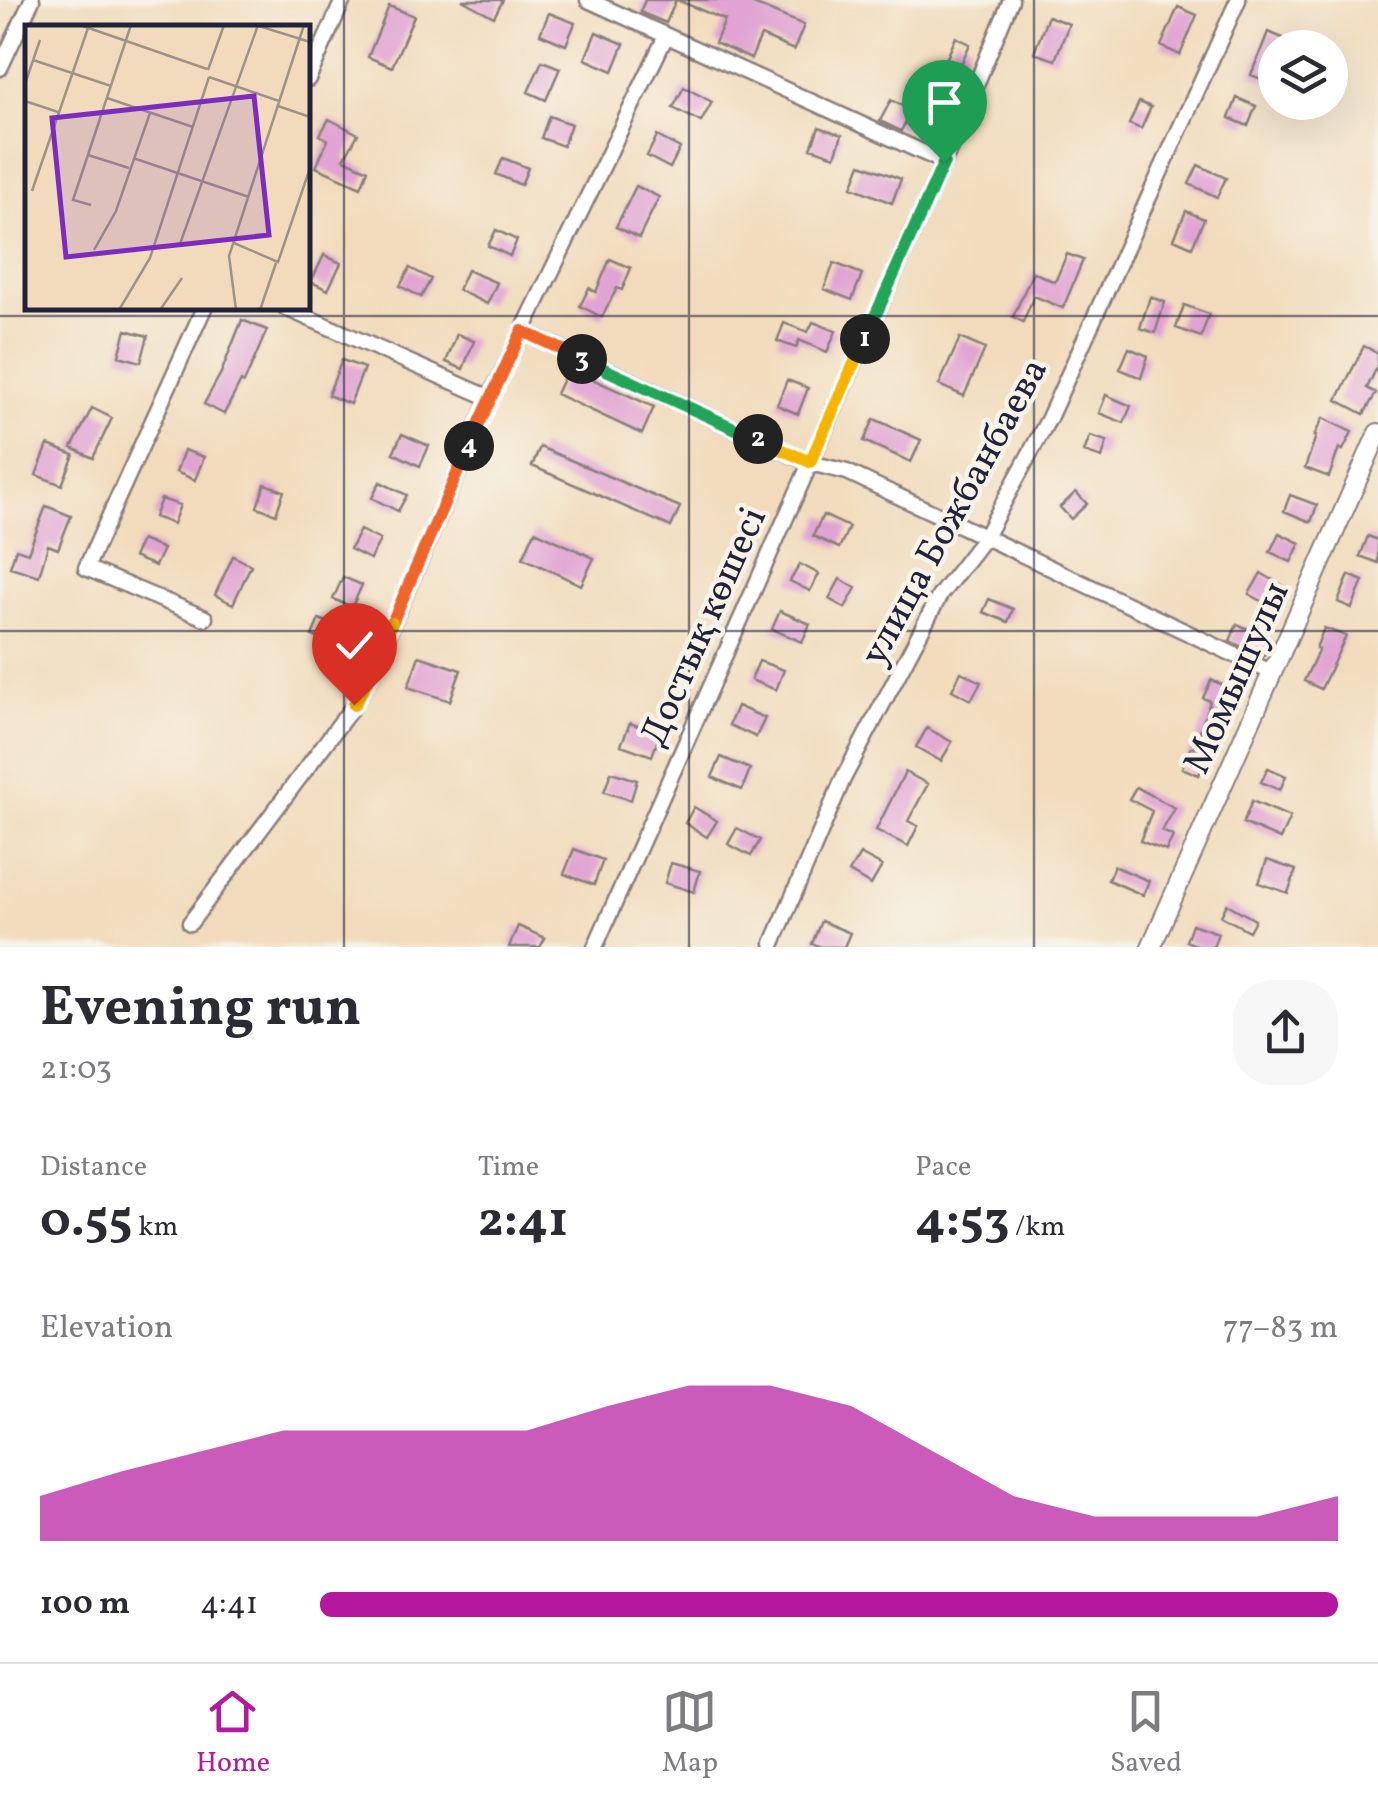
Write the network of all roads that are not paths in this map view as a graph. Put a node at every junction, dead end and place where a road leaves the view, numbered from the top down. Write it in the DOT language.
graph roads {
  1 [pos="32,0"];
  2 [pos="343,0"];
  3 [pos="588,0"];
  4 [pos="1011,0"];
  5 [pos="1238,0"];
  6 [pos="666,36"];
  7 [pos="0,68"];
  8 [pos="310,74"];
  9 [pos="944,162"];
  10 [pos="203,310"];
  11 [pos="291,310"];
  12 [pos="522,331"];
  13 [pos="490,398"];
  14 [pos="1378,433"];
  15 [pos="810,462"];
  16 [pos="985,537"];
  17 [pos="204,618"];
  18 [pos="1273,673"];
  19 [pos="190,924"];
  20 [pos="773,943"];
  21 [pos="595,947"];
  22 [pos="1151,947"];
  1 -- 7 [label="street"];
  2 -- 8 [label="street"];
  3 -- 6 [label="street"];
  4 -- 9 [label="street, Достық көшесі"];
  5 -- 16 [label="street, улица Божбанбаева"];
  6 -- 9 [label="street"];
  6 -- 12 [label="street"];
  9 -- 15 [label="street, Достық көшесі"];
  10 -- 17 [label="street"];
  11 -- 13 [label="street"];
  12 -- 13 [label="street"];
  12 -- 15 [label="street"];
  13 -- 19 [label="street"];
  14 -- 18 [label="street, Момышулы"];
  15 -- 16 [label="street"];
  15 -- 21 [label="street, Достық көшесі"];
  16 -- 18 [label="street"];
  16 -- 20 [label="street, улица Божбанбаева"];
  18 -- 22 [label="street, Момышулы"];
}
